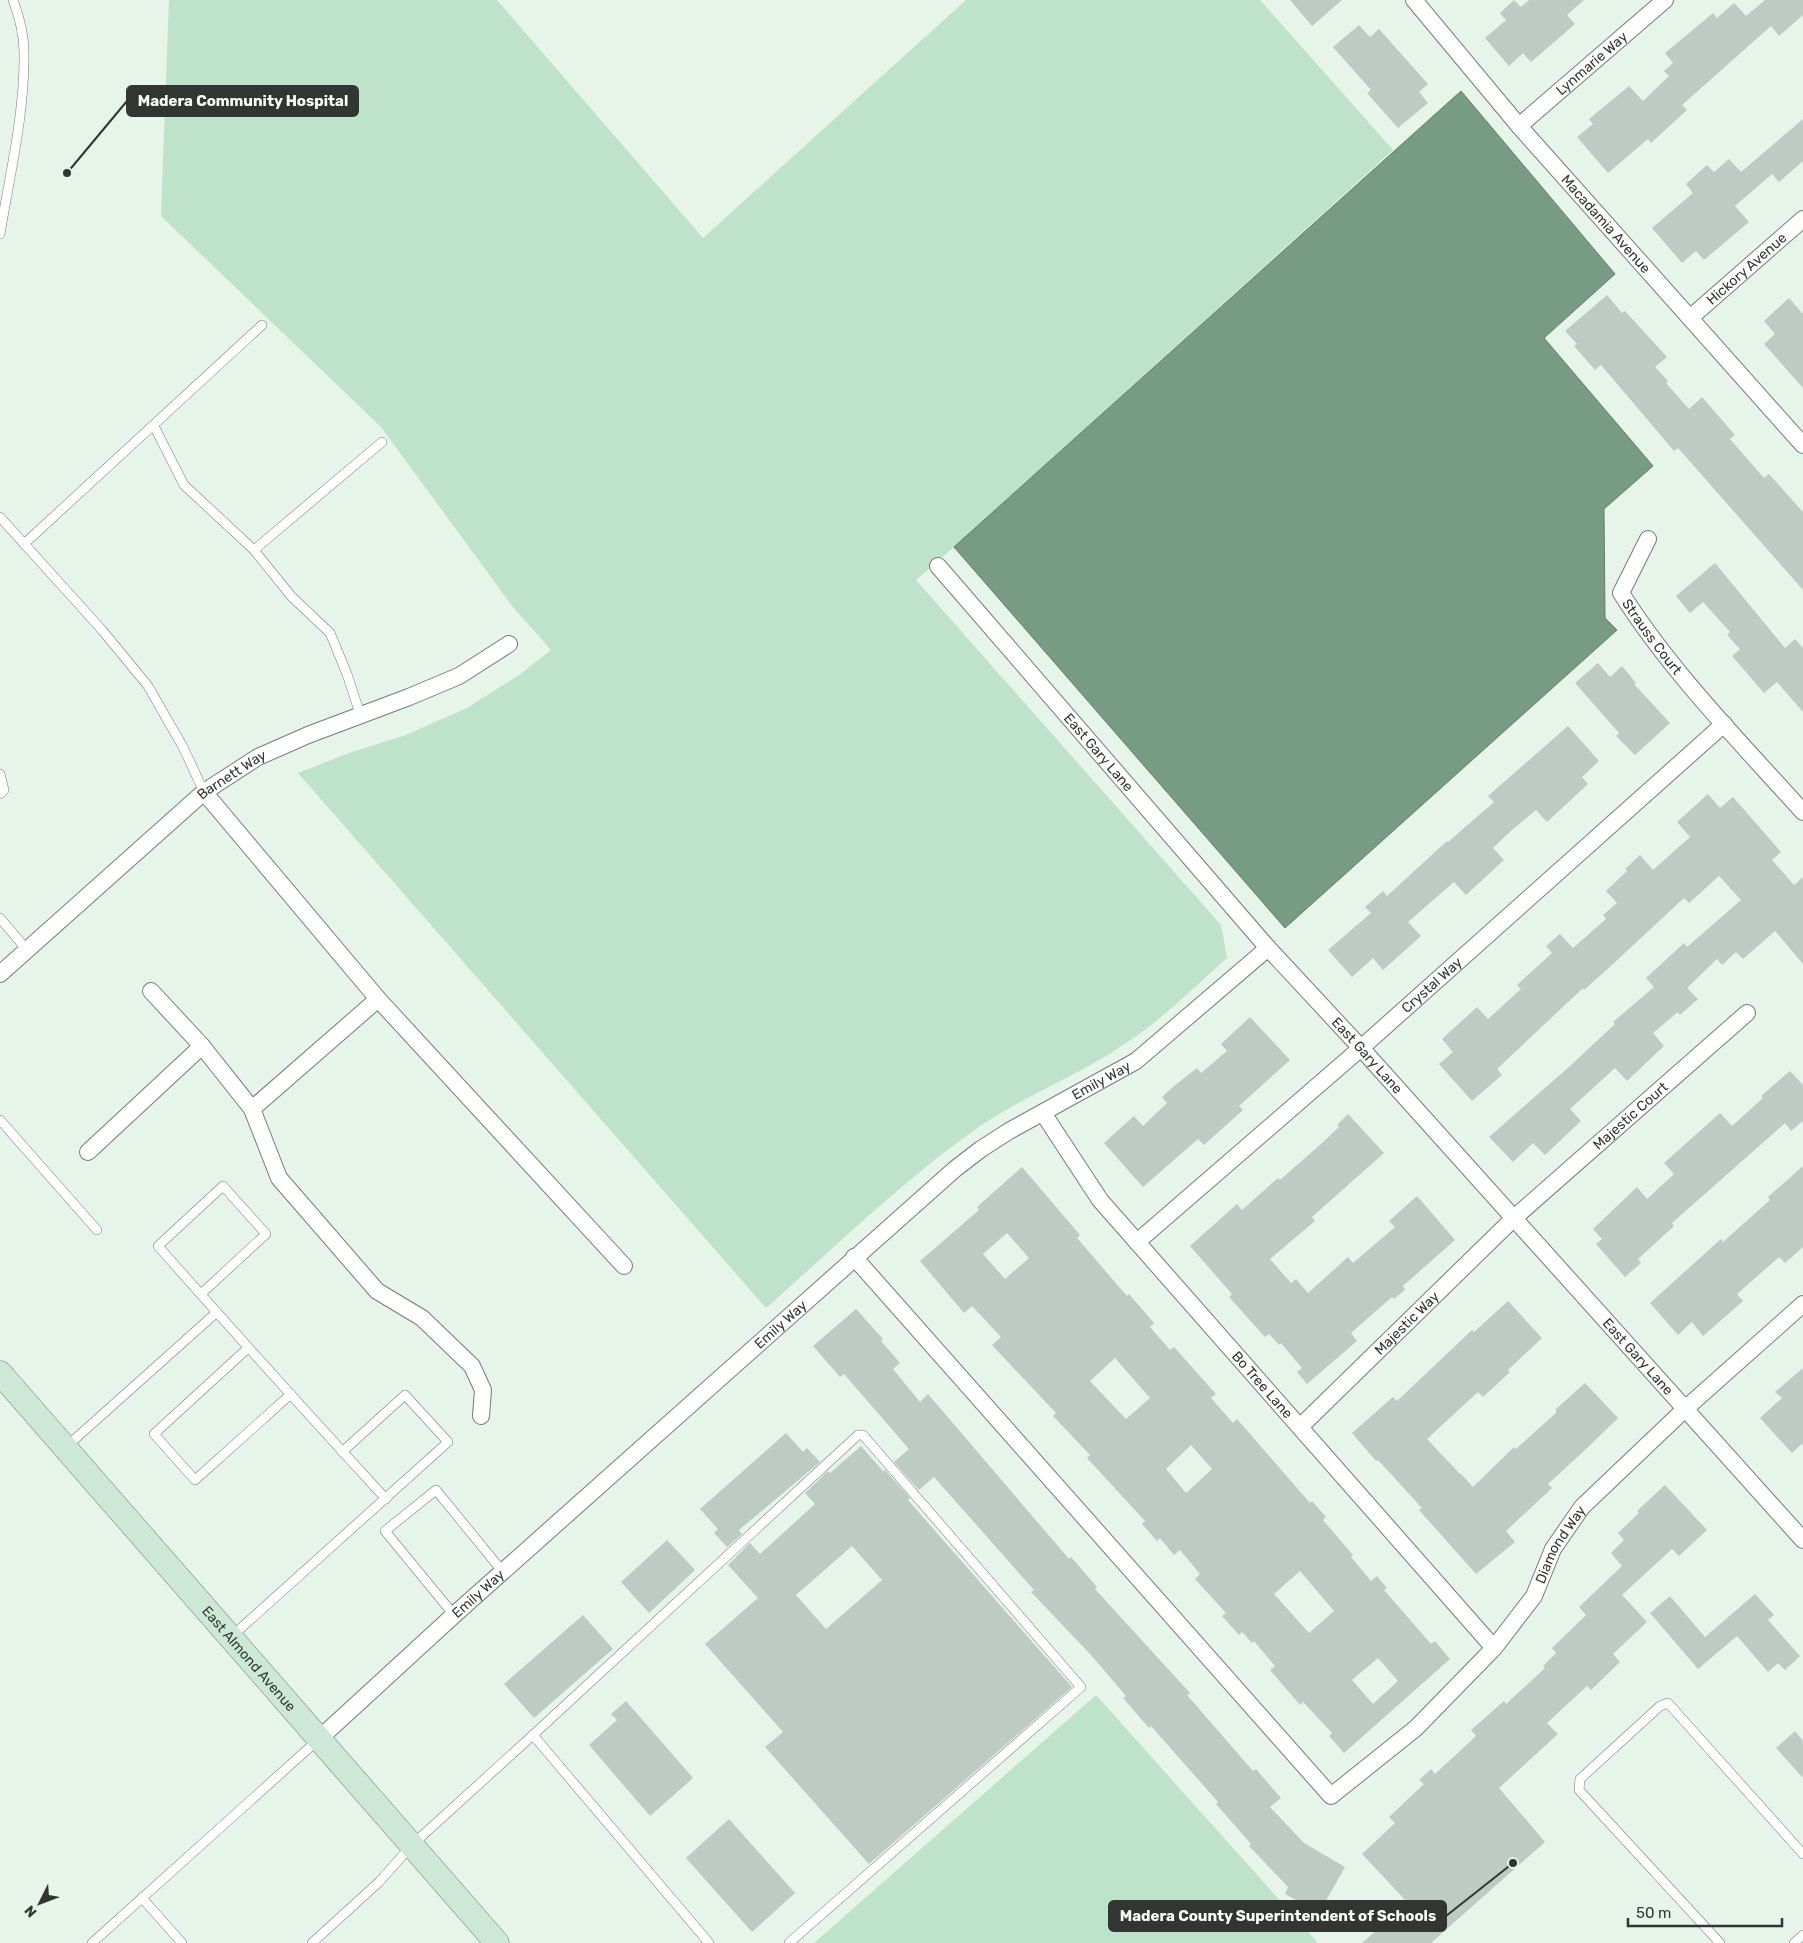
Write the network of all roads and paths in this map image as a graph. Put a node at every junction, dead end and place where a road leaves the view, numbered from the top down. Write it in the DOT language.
graph roads {
  1 [pos="13,0"];
  2 [pos="1414,0"];
  3 [pos="1665,0"];
  4 [pos="1519,126"];
  5 [pos="1803,219"];
  6 [pos="0,234"];
  7 [pos="1690,318"];
  8 [pos="262,325"];
  9 [pos="154,426"];
  10 [pos="382,442"];
  11 [pos="1803,445"];
  12 [pos="0,517"];
  13 [pos="1648,539"];
  14 [pos="24,544"];
  15 [pos="254,550"];
  16 [pos="938,566"];
  17 [pos="509,644"];
  18 [pos="361,717"];
  19 [pos="1724,724"];
  20 [pos="0,774"];
  21 [pos="204,792"];
  22 [pos="0,794"];
  23 [pos="1803,812"];
  24 [pos="0,918"];
  25 [pos="1268,948"];
  26 [pos="27,950"];
  27 [pos="0,974"];
  28 [pos="151,991"];
  29 [pos="378,999"];
  30 [pos="1747,1013"];
  31 [pos="202,1046"];
  32 [pos="1361,1048"];
  33 [pos="252,1109"];
  34 [pos="1043,1113"];
  35 [pos="0,1120"];
  36 [pos="88,1152"];
  37 [pos="1514,1218"];
  38 [pos="96,1230"];
  39 [pos="1137,1242"];
  40 [pos="854,1257"];
  41 [pos="624,1266"];
  42 [pos="201,1294"];
  43 [pos="1803,1304"];
  44 [pos="216,1312"];
  45 [pos="248,1348"];
  46 [pos="0,1373"];
  47 [pos="291,1394"];
  48 [pos="1685,1409"];
  49 [pos="481,1416"];
  50 [pos="1300,1427"];
  51 [pos="65,1448"];
  52 [pos="342,1452"];
  53 [pos="386,1499"];
  54 [pos="1803,1540"];
  55 [pos="503,1572"];
  56 [pos="454,1615"];
  57 [pos="231,1637"];
  58 [pos="1494,1648"];
  59 [pos="533,1736"];
  60 [pos="320,1738"];
  61 [pos="412,1845"];
  62 [pos="1803,1854"];
  63 [pos="142,1898"];
  64 [pos="1803,1935"];
  65 [pos="92,1943"];
  66 [pos="182,1943"];
  67 [pos="312,1943"];
  68 [pos="497,1943"];
  69 [pos="709,1943"];
  70 [pos="789,1943"];
  71 [pos="1720,1943"];
  72 [pos="1794,1943"];
  1 -- 6 [label="lane"];
  2 -- 4 [label="street, Macadamia Avenue"];
  3 -- 4 [label="street, Lynmarie Way"];
  4 -- 7 [label="street, Macadamia Avenue"];
  5 -- 7 [label="street, Hickory Avenue"];
  7 -- 11 [label="street, Macadamia Avenue"];
  8 -- 9 [label="lane"];
  9 -- 14 [label="lane"];
  9 -- 15 [label="lane"];
  10 -- 15 [label="lane"];
  12 -- 14 [label="lane"];
  13 -- 19 [label="street, Strauss Court"];
  14 -- 21 [label="lane"];
  15 -- 18 [label="lane"];
  16 -- 25 [label="street, East Gary Lane"];
  17 -- 18 [label="street, Barnett Way"];
  18 -- 21 [label="street, Barnett Way"];
  19 -- 23 [label="street"];
  19 -- 32 [label="street, Crystal Way"];
  20 -- 22 [label="lane"];
  21 -- 26 [label="street, Barnett Way"];
  21 -- 29 [label="street"];
  24 -- 26 [label="lane"];
  25 -- 32 [label="street, East Gary Lane"];
  25 -- 34 [label="street, Emily Way"];
  26 -- 27 [label="street, Barnett Way"];
  28 -- 31 [label="street"];
  29 -- 33 [label="street"];
  29 -- 41 [label="street"];
  30 -- 37 [label="street, Majestic Court"];
  31 -- 33 [label="street"];
  31 -- 36 [label="street"];
  32 -- 37 [label="street, East Gary Lane"];
  32 -- 39 [label="street, Crystal Way"];
  33 -- 49 [label="street"];
  34 -- 39 [label="street, Bo Tree Lane"];
  34 -- 40 [label="street, Emily Way"];
  35 -- 38 [label="lane"];
  37 -- 48 [label="street, East Gary Lane"];
  37 -- 50 [label="street, Majestic Way"];
  39 -- 50 [label="street, Bo Tree Lane"];
  40 -- 55 [label="street, Emily Way"];
  40 -- 58 [label="street, Diamond Way"];
  42 -- 42 [label="lane"];
  42 -- 44 [label="lane"];
  43 -- 48 [label="street, Diamond Way"];
  44 -- 45 [label="lane"];
  44 -- 51 [label="lane"];
  45 -- 47 [label="lane"];
  45 -- 47 [label="lane"];
  46 -- 51 [label="main road, East Almond Avenue"];
  47 -- 52 [label="lane"];
  48 -- 54 [label="street, East Gary Lane"];
  48 -- 58 [label="street, Diamond Way"];
  50 -- 58 [label="street, Bo Tree Lane"];
  51 -- 57 [label="main road, East Almond Avenue"];
  52 -- 53 [label="lane"];
  52 -- 53 [label="lane"];
  53 -- 57 [label="lane"];
  55 -- 56 [label="street, Emily Way"];
  55 -- 56 [label="lane"];
  56 -- 60 [label="street, Emily Way"];
  57 -- 60 [label="main road, East Almond Avenue"];
  59 -- 61 [label="lane"];
  59 -- 69 [label="lane"];
  59 -- 70 [label="lane"];
  60 -- 61 [label="main road, East Almond Avenue"];
  60 -- 63 [label="lane"];
  61 -- 67 [label="lane"];
  61 -- 68 [label="main road, East Almond Avenue"];
  62 -- 71 [label="lane"];
  63 -- 65 [label="lane"];
  63 -- 66 [label="lane"];
  64 -- 72 [label="lane"];
}
